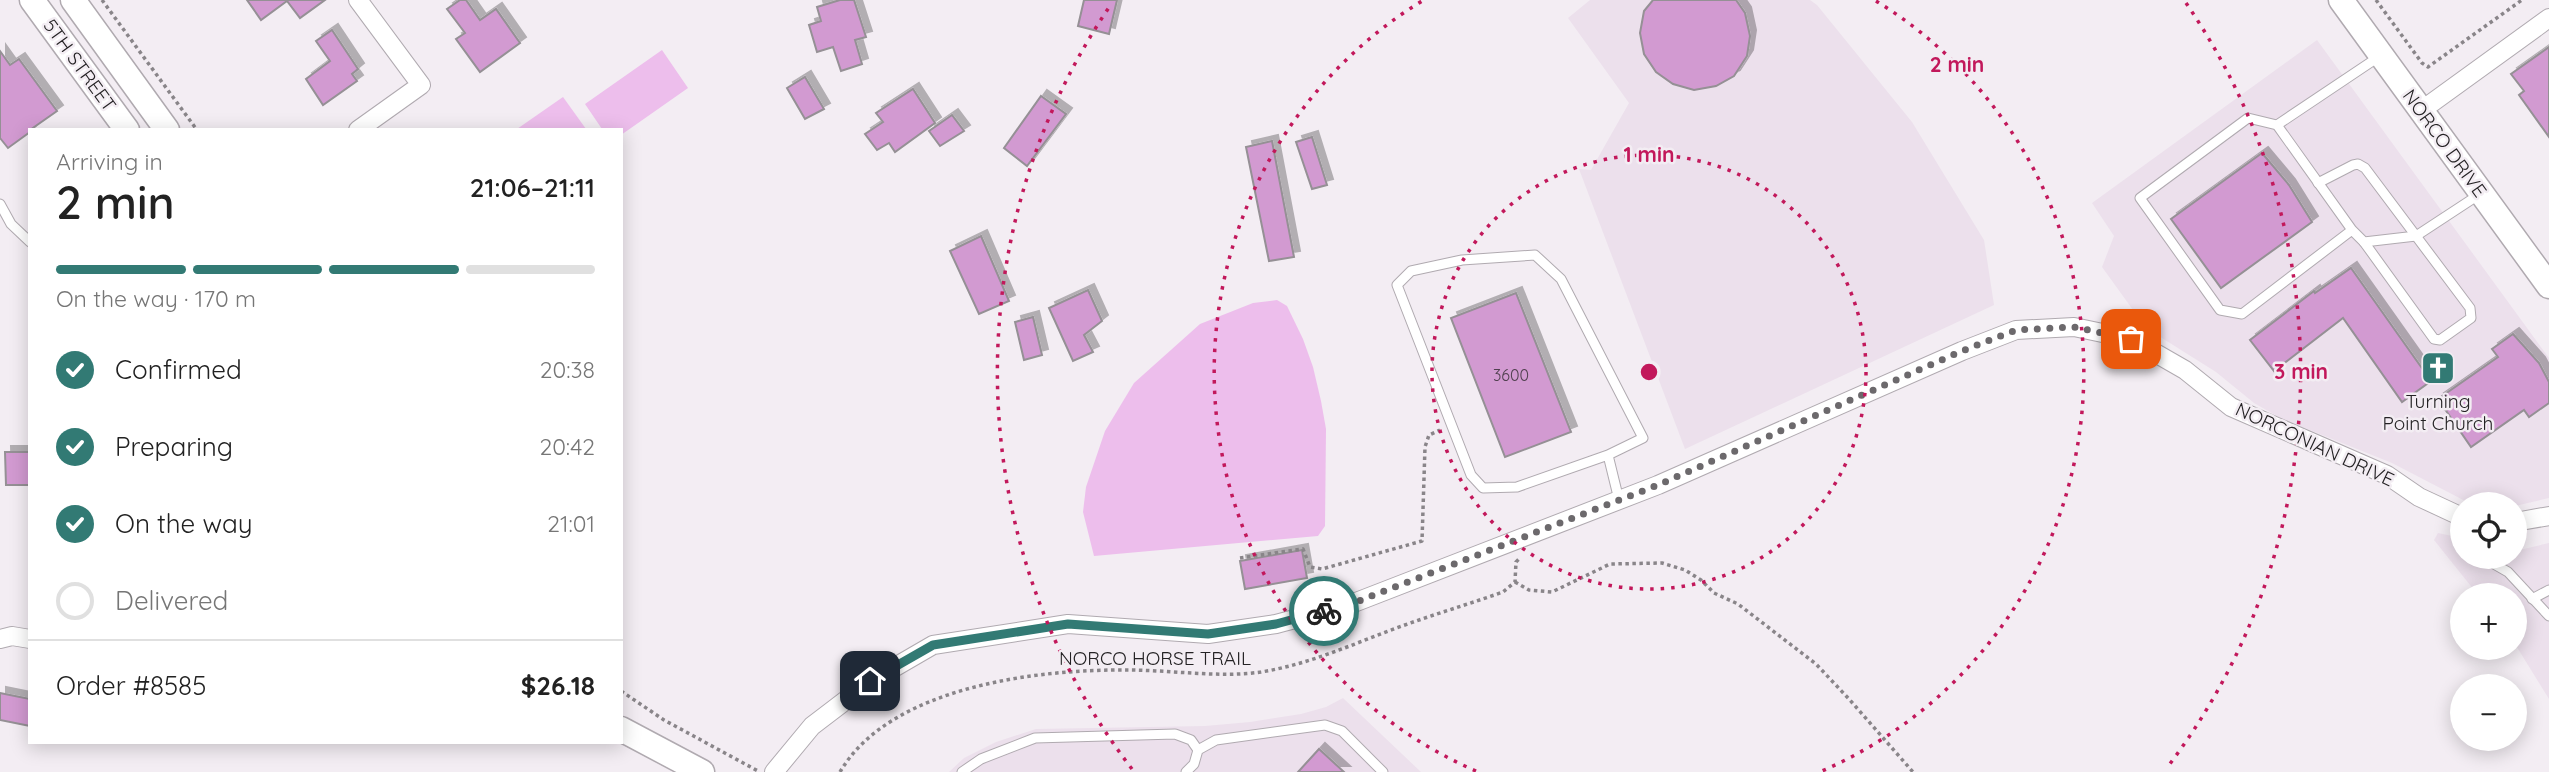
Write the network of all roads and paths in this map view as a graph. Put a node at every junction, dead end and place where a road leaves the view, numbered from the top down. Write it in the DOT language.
graph roads {
  1 [pos="32,0"];
  2 [pos="73,0"];
  3 [pos="102,0"];
  4 [pos="358,0"];
  5 [pos="2341,0"];
  6 [pos="2376,0"];
  7 [pos="2522,0"];
  8 [pos="2549,18"];
  9 [pos="2381,55"];
  10 [pos="2422,110"];
  11 [pos="2277,125"];
  12 [pos="126,128"];
  13 [pos="166,128"];
  14 [pos="196,128"];
  15 [pos="361,128"];
  16 [pos="2318,183"];
  17 [pos="2481,193"];
  18 [pos="0,204"];
  19 [pos="2352,230"];
  20 [pos="2416,236"];
  21 [pos="28,240"];
  22 [pos="2364,242"];
  23 [pos="2549,286"];
  24 [pos="1452,426"];
  25 [pos="1608,455"];
  26 [pos="1619,500"];
  27 [pos="2450,511"];
  28 [pos="2549,516"];
  29 [pos="2527,520"];
  30 [pos="1524,553"];
  31 [pos="1240,558"];
  32 [pos="2503,569"];
  33 [pos="1515,582"];
  34 [pos="2549,590"];
  35 [pos="2532,599"];
  36 [pos="2549,616"];
  37 [pos="0,639"];
  38 [pos="28,639"];
  39 [pos="623,692"];
  40 [pos="623,730"];
  41 [pos="1198,750"];
  42 [pos="702,772"];
  43 [pos="760,772"];
  44 [pos="774,772"];
  45 [pos="840,772"];
  46 [pos="962,772"];
  47 [pos="1186,772"];
  48 [pos="1383,772"];
  49 [pos="1913,772"];
  1 -- 12 [label="street, 5TH STREET"];
  2 -- 13 [label="street, 5TH STREET"];
  3 -- 14 [label="path"];
  4 -- 15 [label="street"];
  5 -- 9 [label="street, NORCO DRIVE"];
  6 -- 7 [label="path"];
  8 -- 10 [label="street"];
  9 -- 10 [label="street, NORCO DRIVE"];
  9 -- 11 [label="lane"];
  10 -- 17 [label="street, NORCO DRIVE"];
  11 -- 16 [label="lane"];
  11 -- 19 [label="lane"];
  16 -- 19 [label="lane"];
  16 -- 20 [label="lane"];
  17 -- 20 [label="lane"];
  17 -- 23 [label="street, NORCO DRIVE"];
  18 -- 21 [label="lane"];
  19 -- 22 [label="lane"];
  20 -- 22 [label="lane"];
  20 -- 22 [label="lane"];
  24 -- 25 [label="lane"];
  24 -- 25 [label="lane"];
  24 -- 31 [label="path"];
  25 -- 26 [label="lane"];
  26 -- 27 [label="street, NORCONIAN DRIVE"];
  26 -- 44 [label="street, NORCONIAN DRIVE"];
  28 -- 29 [label="street"];
  30 -- 33 [label="path"];
  32 -- 35 [label="lane"];
  33 -- 45 [label="path, NORCO HORSE TRAIL"];
  33 -- 49 [label="path"];
  34 -- 35 [label="lane"];
  35 -- 36 [label="lane"];
  37 -- 38 [label="street"];
  39 -- 43 [label="path"];
  40 -- 42 [label="street"];
  41 -- 46 [label="lane"];
  41 -- 47 [label="lane"];
  41 -- 48 [label="lane"];
}
